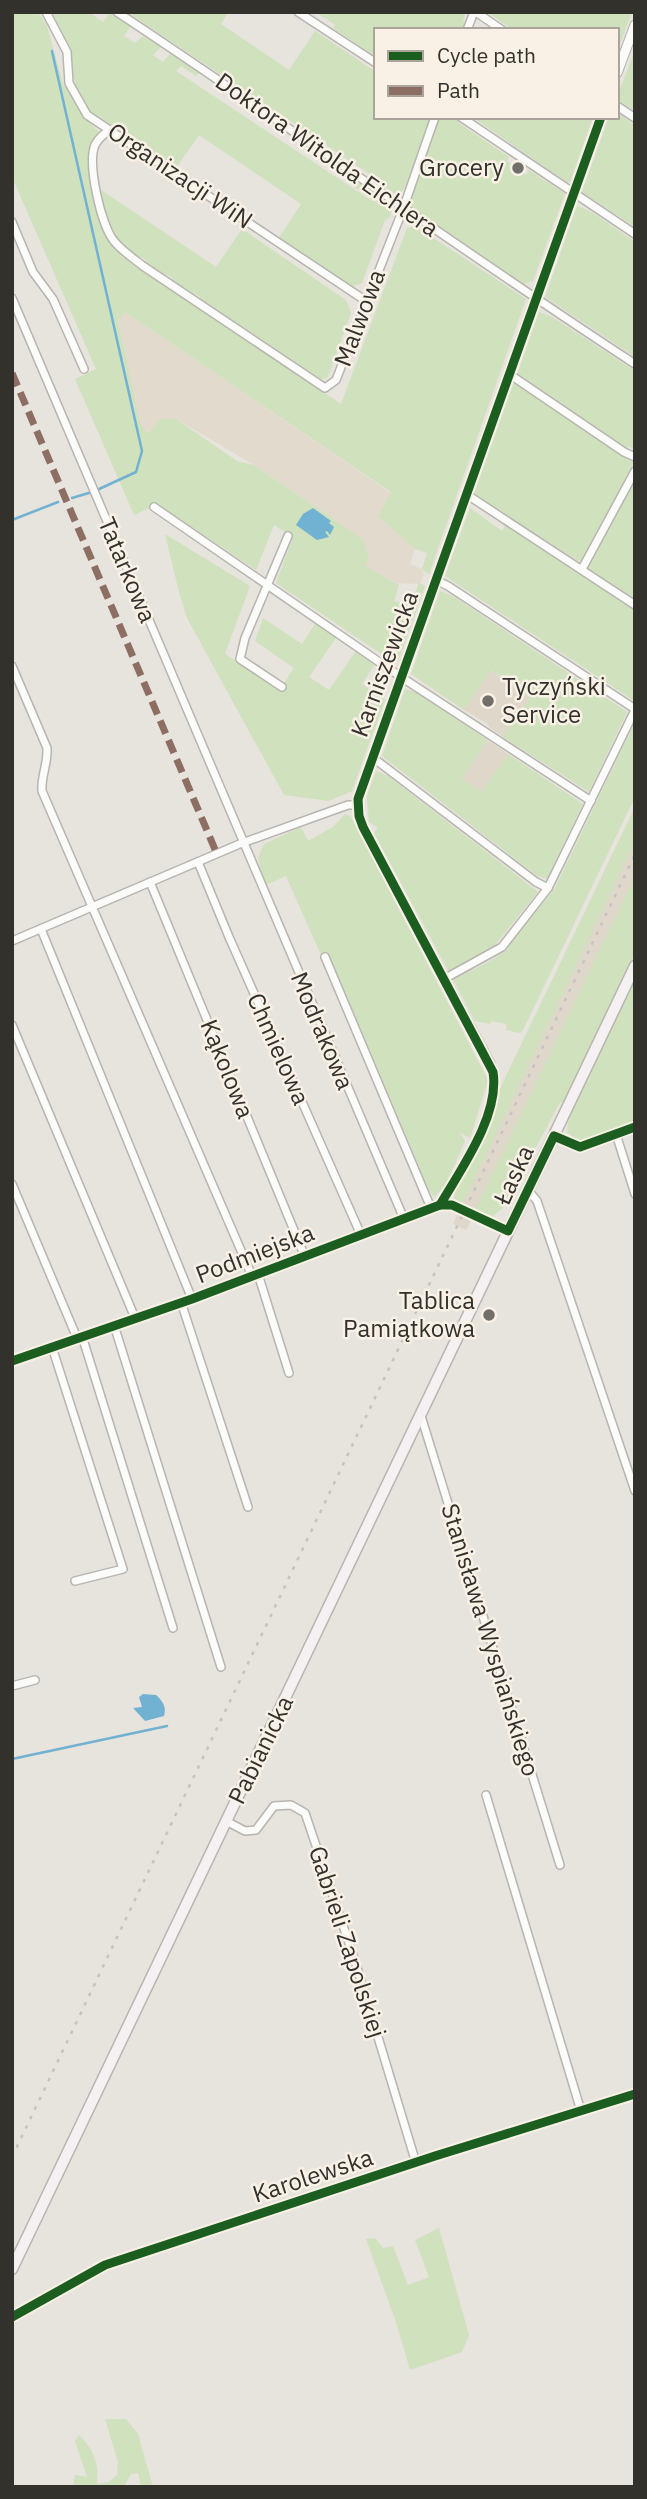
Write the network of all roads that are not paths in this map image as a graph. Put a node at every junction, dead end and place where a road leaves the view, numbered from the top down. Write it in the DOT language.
graph roads {
  1 [pos="46,12"];
  2 [pos="117,12"];
  3 [pos="298,12"];
  4 [pos="475,12"];
  5 [pos="635,25"];
  6 [pos="468,28"];
  7 [pos="499,28"];
  8 [pos="374,62"];
  9 [pos="619,69"];
  10 [pos="619,107"];
  11 [pos="635,118"];
  12 [pos="434,119"];
  13 [pos="464,119"];
  14 [pos="600,119"];
  15 [pos="110,130"];
  16 [pos="574,193"];
  17 [pos="402,209"];
  18 [pos="12,222"];
  19 [pos="635,234"];
  20 [pos="12,298"];
  21 [pos="536,300"];
  22 [pos="366,301"];
  23 [pos="635,364"];
  24 [pos="84,369"];
  25 [pos="509,374"];
  26 [pos="635,457"];
  27 [pos="635,471"];
  28 [pos="466,494"];
  29 [pos="154,507"];
  30 [pos="288,536"];
  31 [pos="582,569"];
  32 [pos="436,580"];
  33 [pos="266,584"];
  34 [pos="635,605"];
  35 [pos="12,666"];
  36 [pos="401,677"];
  37 [pos="282,687"];
  38 [pos="635,710"];
  39 [pos="372,757"];
  40 [pos="591,801"];
  41 [pos="357,805"];
  42 [pos="242,843"];
  43 [pos="198,862"];
  44 [pos="150,882"];
  45 [pos="548,888"];
  46 [pos="90,906"];
  47 [pos="41,929"];
  48 [pos="12,942"];
  49 [pos="325,957"];
  50 [pos="635,966"];
  51 [pos="444,979"];
  52 [pos="12,1025"];
  53 [pos="494,1078"];
  54 [pos="635,1127"];
  55 [pos="616,1134"];
  56 [pos="554,1136"];
  57 [pos="12,1184"];
  58 [pos="528,1190"];
  59 [pos="635,1194"];
  60 [pos="440,1205"];
  61 [pos="431,1208"];
  62 [pos="404,1219"];
  63 [pos="508,1231"];
  64 [pos="360,1235"];
  65 [pos="305,1257"];
  66 [pos="255,1275"];
  67 [pos="192,1299"];
  68 [pos="181,1302"];
  69 [pos="135,1318"];
  70 [pos="114,1325"];
  71 [pos="79,1337"];
  72 [pos="52,1347"];
  73 [pos="12,1351"];
  74 [pos="14,1360"];
  75 [pos="289,1373"];
  76 [pos="420,1415"];
  77 [pos="635,1491"];
  78 [pos="248,1507"];
  79 [pos="75,1581"];
  80 [pos="173,1628"];
  81 [pos="221,1667"];
  82 [pos="35,1680"];
  83 [pos="12,1686"];
  84 [pos="486,1795"];
  85 [pos="226,1821"];
  86 [pos="559,1865"];
  87 [pos="635,2094"];
  88 [pos="581,2111"];
  89 [pos="416,2163"];
  90 [pos="12,2269"];
  91 [pos="12,2317"];
  1 -- 15 [label="street, Organizacji WiN"];
  2 -- 17 [label="street, Doktora Witolda Eichlera"];
  3 -- 8 [label="street"];
  4 -- 6 [label="street"];
  4 -- 7 [label="street"];
  5 -- 9 [label="street"];
  10 -- 11 [label="street"];
  12 -- 17 [label="street, Malwowa"];
  13 -- 16 [label="street"];
  14 -- 16 [label="street, Karniszewicka"];
  15 -- 22 [label="street, Organizacji WiN"];
  15 -- 22 [label="street, Malwowa"];
  16 -- 19 [label="street"];
  16 -- 21 [label="street, Karniszewicka"];
  17 -- 21 [label="street, Doktora Witolda Eichlera"];
  17 -- 22 [label="street, Malwowa"];
  18 -- 24 [label="street"];
  20 -- 42 [label="street, Tatarkowa"];
  21 -- 23 [label="street, Doktora Witolda Eichlera"];
  21 -- 25 [label="street, Karniszewicka"];
  25 -- 26 [label="street"];
  25 -- 28 [label="street, Karniszewicka"];
  27 -- 31 [label="street"];
  28 -- 31 [label="street"];
  28 -- 32 [label="street, Karniszewicka"];
  29 -- 33 [label="street"];
  30 -- 33 [label="street"];
  31 -- 34 [label="street"];
  32 -- 36 [label="street, Karniszewicka"];
  32 -- 38 [label="street"];
  33 -- 36 [label="street"];
  33 -- 37 [label="street"];
  35 -- 46 [label="street"];
  36 -- 39 [label="street, Karniszewicka"];
  36 -- 40 [label="street"];
  38 -- 40 [label="street"];
  39 -- 41 [label="street, Karniszewicka"];
  39 -- 45 [label="street"];
  40 -- 45 [label="street"];
  41 -- 42 [label="street"];
  41 -- 51 [label="street"];
  42 -- 43 [label="street"];
  42 -- 62 [label="street, Modrakowa"];
  43 -- 44 [label="street"];
  43 -- 64 [label="street, Chmielowa"];
  44 -- 46 [label="street"];
  44 -- 65 [label="street, Kąkolowa"];
  45 -- 51 [label="street"];
  46 -- 47 [label="street"];
  46 -- 66 [label="street"];
  47 -- 48 [label="street"];
  47 -- 67 [label="street"];
  49 -- 61 [label="street"];
  50 -- 56 [label="main road, Łaska"];
  51 -- 53 [label="street"];
  52 -- 69 [label="street"];
  53 -- 60 [label="street"];
  54 -- 55 [label="street"];
  55 -- 56 [label="street"];
  55 -- 59 [label="street"];
  56 -- 58 [label="main road, Łaska"];
  57 -- 71 [label="street"];
  58 -- 63 [label="main road, Łaska"];
  58 -- 77 [label="street"];
  60 -- 61 [label="street, Podmiejska"];
  60 -- 63 [label="street"];
  61 -- 62 [label="street, Podmiejska"];
  62 -- 64 [label="street, Podmiejska"];
  63 -- 76 [label="main road, Pabianicka"];
  64 -- 65 [label="street, Podmiejska"];
  65 -- 66 [label="street, Podmiejska"];
  66 -- 67 [label="street, Podmiejska"];
  66 -- 75 [label="street"];
  67 -- 68 [label="street, Podmiejska"];
  68 -- 69 [label="street, Podmiejska"];
  68 -- 78 [label="street"];
  69 -- 70 [label="street, Podmiejska"];
  70 -- 71 [label="street, Podmiejska"];
  70 -- 81 [label="street"];
  71 -- 72 [label="street, Podmiejska"];
  71 -- 80 [label="street"];
  72 -- 74 [label="street, Podmiejska"];
  72 -- 79 [label="street"];
  73 -- 74 [label="street"];
  76 -- 85 [label="main road, Pabianicka"];
  76 -- 86 [label="street, Stanisława Wyspiańskiego"];
  82 -- 83 [label="street"];
  84 -- 88 [label="street"];
  85 -- 89 [label="street, Gabrieli Zapolskiej"];
  85 -- 90 [label="main road, Pabianicka"];
  87 -- 88 [label="street, Karolewska"];
  88 -- 89 [label="street, Karolewska"];
  89 -- 91 [label="street, Karolewska"];
}
